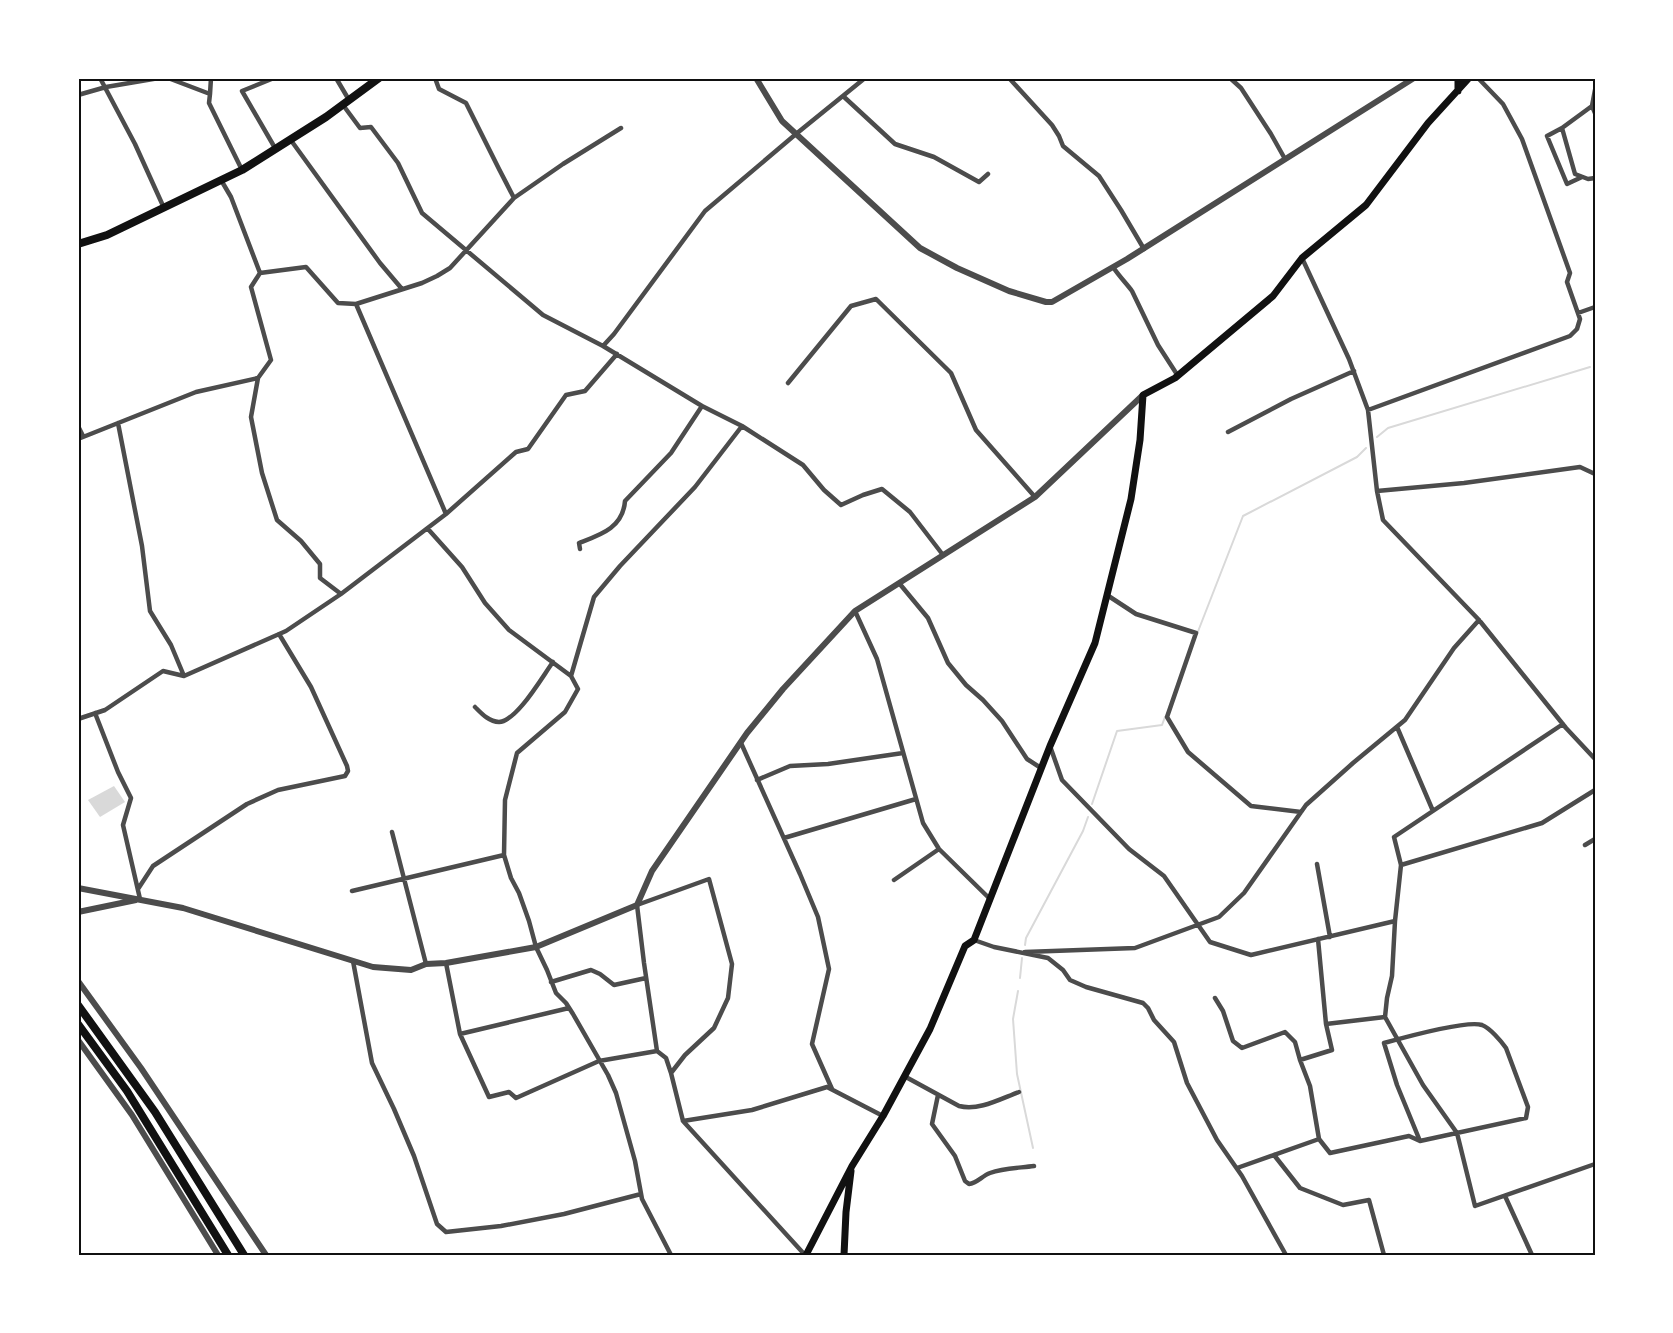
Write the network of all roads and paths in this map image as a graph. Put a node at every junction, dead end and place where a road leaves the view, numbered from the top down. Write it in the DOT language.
graph roads {
  1 [pos="100,78"];
  2 [pos="159,78"];
  3 [pos="168,78"];
  4 [pos="211,78"];
  5 [pos="274,78"];
  6 [pos="336,78"];
  7 [pos="379,78"];
  8 [pos="435,78"];
  9 [pos="756,78"];
  10 [pos="865,78"];
  11 [pos="1009,78"];
  12 [pos="1230,78"];
  13 [pos="1414,78"];
  14 [pos="1458,78"];
  15 [pos="1469,78"];
  16 [pos="1478,78"];
  17 [pos="106,87"];
  18 [pos="1595,90"];
  19 [pos="1458,91"];
  20 [pos="210,94"];
  21 [pos="78,95"];
  22 [pos="843,96"];
  23 [pos="346,102"];
  24 [pos="1592,106"];
  25 [pos="1595,113"];
  26 [pos="621,128"];
  27 [pos="1562,128"];
  28 [pos="796,134"];
  29 [pos="290,139"];
  30 [pos="275,148"];
  31 [pos="1285,159"];
  32 [pos="242,170"];
  33 [pos="988,174"];
  34 [pos="1582,177"];
  35 [pos="1595,178"];
  36 [pos="221,180"];
  37 [pos="514,198"];
  38 [pos="164,208"];
  39 [pos="78,244"];
  40 [pos="466,249"];
  41 [pos="1144,249"];
  42 [pos="1302,258"];
  43 [pos="1113,267"];
  44 [pos="260,273"];
  45 [pos="402,289"];
  46 [pos="356,304"];
  47 [pos="1595,307"];
  48 [pos="1578,313"];
  49 [pos="603,346"];
  50 [pos="617,354"];
  51 [pos="1354,371"];
  52 [pos="1178,376"];
  53 [pos="258,378"];
  54 [pos="788,383"];
  55 [pos="1143,395"];
  56 [pos="702,406"];
  57 [pos="1368,410"];
  58 [pos="118,423"];
  59 [pos="78,426"];
  60 [pos="741,426"];
  61 [pos="1228,432"];
  62 [pos="81,438"];
  63 [pos="1595,474"];
  64 [pos="1377,492"];
  65 [pos="1035,497"];
  66 [pos="446,514"];
  67 [pos="428,529"];
  68 [pos="580,549"];
  69 [pos="943,555"];
  70 [pos="899,583"];
  71 [pos="341,594"];
  72 [pos="1107,595"];
  73 [pos="855,611"];
  74 [pos="1479,620"];
  75 [pos="279,634"];
  76 [pos="553,662"];
  77 [pos="184,676"];
  78 [pos="571,676"];
  79 [pos="475,707"];
  80 [pos="95,713"];
  81 [pos="78,719"];
  82 [pos="1563,724"];
  83 [pos="1397,727"];
  84 [pos="741,743"];
  85 [pos="1050,746"];
  86 [pos="903,753"];
  87 [pos="1595,759"];
  88 [pos="1041,768"];
  89 [pos="758,780"];
  90 [pos="1595,790"];
  91 [pos="915,799"];
  92 [pos="1433,811"];
  93 [pos="1301,812"];
  94 [pos="392,832"];
  95 [pos="784,838"];
  96 [pos="1595,839"];
  97 [pos="1585,845"];
  98 [pos="939,849"];
  99 [pos="504,855"];
  100 [pos="1317,864"];
  101 [pos="1401,866"];
  102 [pos="404,879"];
  103 [pos="894,880"];
  104 [pos="78,888"];
  105 [pos="138,889"];
  106 [pos="352,891"];
  107 [pos="140,899"];
  108 [pos="990,899"];
  109 [pos="637,904"];
  110 [pos="78,912"];
  111 [pos="1395,921"];
  112 [pos="1200,925"];
  113 [pos="1330,936"];
  114 [pos="1318,939"];
  115 [pos="974,940"];
  116 [pos="536,947"];
  117 [pos="1025,952"];
  118 [pos="354,960"];
  119 [pos="446,963"];
  120 [pos="426,964"];
  121 [pos="646,978"];
  122 [pos="78,981"];
  123 [pos="551,982"];
  124 [pos="1215,998"];
  125 [pos="78,1005"];
  126 [pos="569,1008"];
  127 [pos="1385,1017"];
  128 [pos="78,1024"];
  129 [pos="1326,1024"];
  130 [pos="460,1034"];
  131 [pos="1397,1039"];
  132 [pos="78,1041"];
  133 [pos="657,1051"];
  134 [pos="1300,1060"];
  135 [pos="599,1061"];
  136 [pos="671,1073"];
  137 [pos="904,1076"];
  138 [pos="832,1090"];
  139 [pos="1018,1092"];
  140 [pos="938,1095"];
  141 [pos="883,1116"];
  142 [pos="683,1121"];
  143 [pos="1457,1133"];
  144 [pos="1319,1139"];
  145 [pos="1420,1142"];
  146 [pos="1274,1155"];
  147 [pos="1595,1164"];
  148 [pos="852,1166"];
  149 [pos="1034,1166"];
  150 [pos="1237,1168"];
  151 [pos="641,1194"];
  152 [pos="1505,1196"];
  153 [pos="218,1255"];
  154 [pos="228,1255"];
  155 [pos="244,1255"];
  156 [pos="266,1255"];
  157 [pos="671,1255"];
  158 [pos="806,1255"];
  159 [pos="844,1255"];
  160 [pos="1286,1255"];
  161 [pos="1384,1255"];
  162 [pos="1532,1255"];
  1 -- 17 [label="street"];
  2 -- 17 [label="street"];
  3 -- 20 [label="street"];
  4 -- 20 [label="street"];
  5 -- 30 [label="street"];
  6 -- 23 [label="street"];
  7 -- 23 [label="main road"];
  8 -- 37 [label="street"];
  9 -- 28 [label="street"];
  10 -- 22 [label="street"];
  11 -- 41 [label="street"];
  12 -- 31 [label="street"];
  13 -- 31 [label="street"];
  14 -- 19 [label="main road"];
  15 -- 19 [label="main road"];
  16 -- 48 [label="street"];
  17 -- 21 [label="street"];
  17 -- 38 [label="street"];
  18 -- 24 [label="street"];
  19 -- 42 [label="main road"];
  20 -- 32 [label="street"];
  22 -- 28 [label="street"];
  22 -- 33 [label="street"];
  23 -- 29 [label="main road"];
  23 -- 40 [label="street"];
  24 -- 25 [label="street"];
  24 -- 27 [label="street"];
  26 -- 37 [label="street"];
  27 -- 34 [label="street"];
  27 -- 34 [label="street"];
  28 -- 43 [label="street"];
  28 -- 49 [label="street"];
  29 -- 30 [label="main road"];
  29 -- 45 [label="street"];
  30 -- 32 [label="main road"];
  31 -- 41 [label="street"];
  32 -- 36 [label="main road"];
  34 -- 35 [label="street"];
  36 -- 38 [label="main road"];
  36 -- 44 [label="street"];
  37 -- 40 [label="street"];
  38 -- 39 [label="main road"];
  40 -- 45 [label="street"];
  40 -- 49 [label="street"];
  41 -- 43 [label="street"];
  42 -- 51 [label="street"];
  42 -- 52 [label="main road"];
  43 -- 52 [label="street"];
  44 -- 46 [label="street"];
  44 -- 53 [label="street"];
  45 -- 46 [label="street"];
  46 -- 66 [label="street"];
  47 -- 48 [label="street"];
  48 -- 57 [label="street"];
  49 -- 50 [label="street"];
  50 -- 56 [label="street"];
  50 -- 66 [label="street"];
  51 -- 57 [label="street"];
  51 -- 61 [label="street"];
  52 -- 55 [label="main road"];
  53 -- 58 [label="street"];
  53 -- 71 [label="street"];
  54 -- 65 [label="street"];
  55 -- 65 [label="street"];
  55 -- 72 [label="main road"];
  56 -- 60 [label="street"];
  56 -- 68 [label="street"];
  57 -- 64 [label="street"];
  58 -- 62 [label="street"];
  58 -- 77 [label="street"];
  59 -- 62 [label="street"];
  60 -- 69 [label="street"];
  60 -- 78 [label="street"];
  63 -- 64 [label="street"];
  64 -- 74 [label="street"];
  65 -- 69 [label="street"];
  66 -- 67 [label="street"];
  67 -- 71 [label="street"];
  67 -- 76 [label="street"];
  69 -- 70 [label="street"];
  70 -- 73 [label="street"];
  70 -- 88 [label="street"];
  71 -- 75 [label="street"];
  72 -- 85 [label="main road"];
  72 -- 93 [label="street"];
  73 -- 84 [label="street"];
  73 -- 86 [label="street"];
  74 -- 82 [label="street"];
  74 -- 83 [label="street"];
  75 -- 77 [label="street"];
  75 -- 105 [label="street"];
  76 -- 78 [label="street"];
  76 -- 79 [label="street"];
  77 -- 80 [label="street"];
  78 -- 99 [label="street"];
  80 -- 81 [label="street"];
  80 -- 105 [label="street"];
  82 -- 87 [label="street"];
  82 -- 92 [label="street"];
  83 -- 92 [label="street"];
  83 -- 93 [label="street"];
  84 -- 89 [label="street"];
  84 -- 109 [label="street"];
  85 -- 88 [label="main road"];
  85 -- 112 [label="street"];
  86 -- 89 [label="street"];
  86 -- 91 [label="street"];
  88 -- 108 [label="main road"];
  89 -- 95 [label="street"];
  90 -- 101 [label="street"];
  91 -- 95 [label="street"];
  91 -- 98 [label="street"];
  92 -- 101 [label="street"];
  93 -- 112 [label="street"];
  94 -- 102 [label="street"];
  95 -- 138 [label="street"];
  96 -- 97 [label="street"];
  98 -- 103 [label="street"];
  98 -- 108 [label="street"];
  99 -- 102 [label="street"];
  99 -- 116 [label="street"];
  100 -- 113 [label="street"];
  101 -- 111 [label="street"];
  102 -- 106 [label="street"];
  102 -- 120 [label="street"];
  104 -- 107 [label="street"];
  105 -- 107 [label="street"];
  107 -- 110 [label="street"];
  107 -- 118 [label="street"];
  108 -- 115 [label="main road"];
  109 -- 116 [label="street"];
  109 -- 121 [label="street"];
  109 -- 136 [label="street"];
  111 -- 113 [label="street"];
  111 -- 127 [label="street"];
  112 -- 114 [label="street"];
  112 -- 117 [label="street"];
  113 -- 114 [label="street"];
  114 -- 129 [label="street"];
  115 -- 117 [label="street"];
  115 -- 137 [label="main road"];
  116 -- 119 [label="street"];
  116 -- 123 [label="street"];
  117 -- 150 [label="street"];
  118 -- 120 [label="street"];
  118 -- 151 [label="street"];
  119 -- 120 [label="street"];
  119 -- 130 [label="street"];
  121 -- 123 [label="street"];
  121 -- 133 [label="street"];
  122 -- 156 [label="street"];
  123 -- 126 [label="street"];
  124 -- 134 [label="street"];
  125 -- 155 [label="main road"];
  126 -- 130 [label="street"];
  126 -- 135 [label="street"];
  127 -- 129 [label="street"];
  127 -- 131 [label="street"];
  128 -- 154 [label="main road"];
  129 -- 134 [label="street"];
  130 -- 135 [label="street"];
  131 -- 143 [label="street"];
  131 -- 143 [label="street"];
  131 -- 145 [label="street"];
  132 -- 153 [label="street"];
  133 -- 135 [label="street"];
  133 -- 136 [label="street"];
  134 -- 144 [label="street"];
  135 -- 151 [label="street"];
  136 -- 142 [label="street"];
  137 -- 140 [label="street"];
  137 -- 141 [label="main road"];
  138 -- 141 [label="street"];
  138 -- 142 [label="street"];
  139 -- 140 [label="street"];
  140 -- 149 [label="street"];
  141 -- 148 [label="main road"];
  142 -- 158 [label="street"];
  143 -- 145 [label="street"];
  143 -- 152 [label="street"];
  144 -- 145 [label="street"];
  144 -- 146 [label="street"];
  146 -- 150 [label="street"];
  146 -- 161 [label="street"];
  147 -- 152 [label="street"];
  148 -- 158 [label="main road"];
  148 -- 159 [label="main road"];
  150 -- 160 [label="street"];
  151 -- 157 [label="street"];
  152 -- 162 [label="street"];
}
